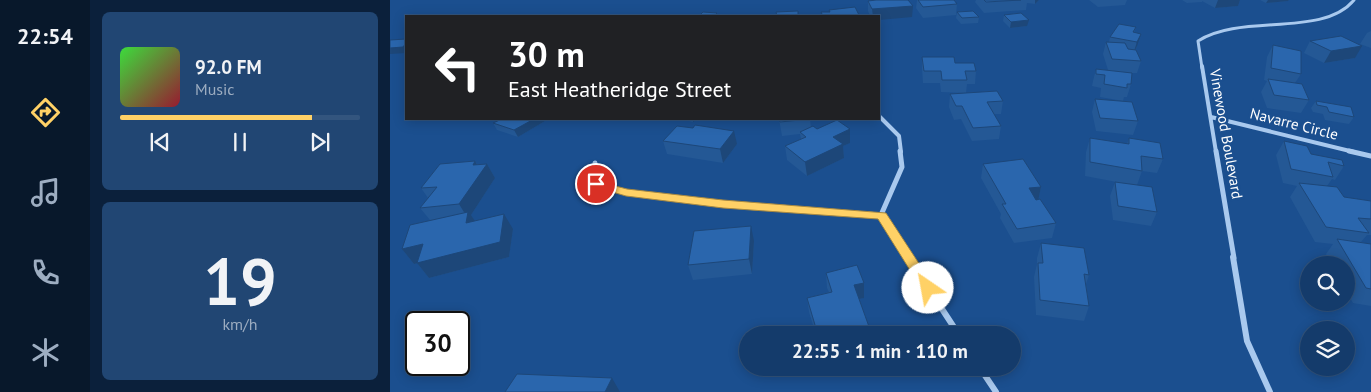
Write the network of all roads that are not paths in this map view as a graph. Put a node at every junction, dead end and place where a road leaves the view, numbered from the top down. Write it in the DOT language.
graph roads {
  1 [pos="1354,0"];
  2 [pos="880,117"];
  3 [pos="1211,117"];
  4 [pos="1371,156"];
  5 [pos="595,163"];
  6 [pos="881,215"];
  7 [pos="953,326"];
  8 [pos="985,376"];
  9 [pos="996,392"];
  10 [pos="1269,392"];
  1 -- 3 [label="street, Vinewood Boulevard"];
  2 -- 6 [label="street"];
  3 -- 4 [label="street, Navarre Circle"];
  3 -- 10 [label="street, Vinewood Boulevard"];
  5 -- 6 [label="street"];
  6 -- 7 [label="street"];
  8 -- 9 [label="street"];
}
